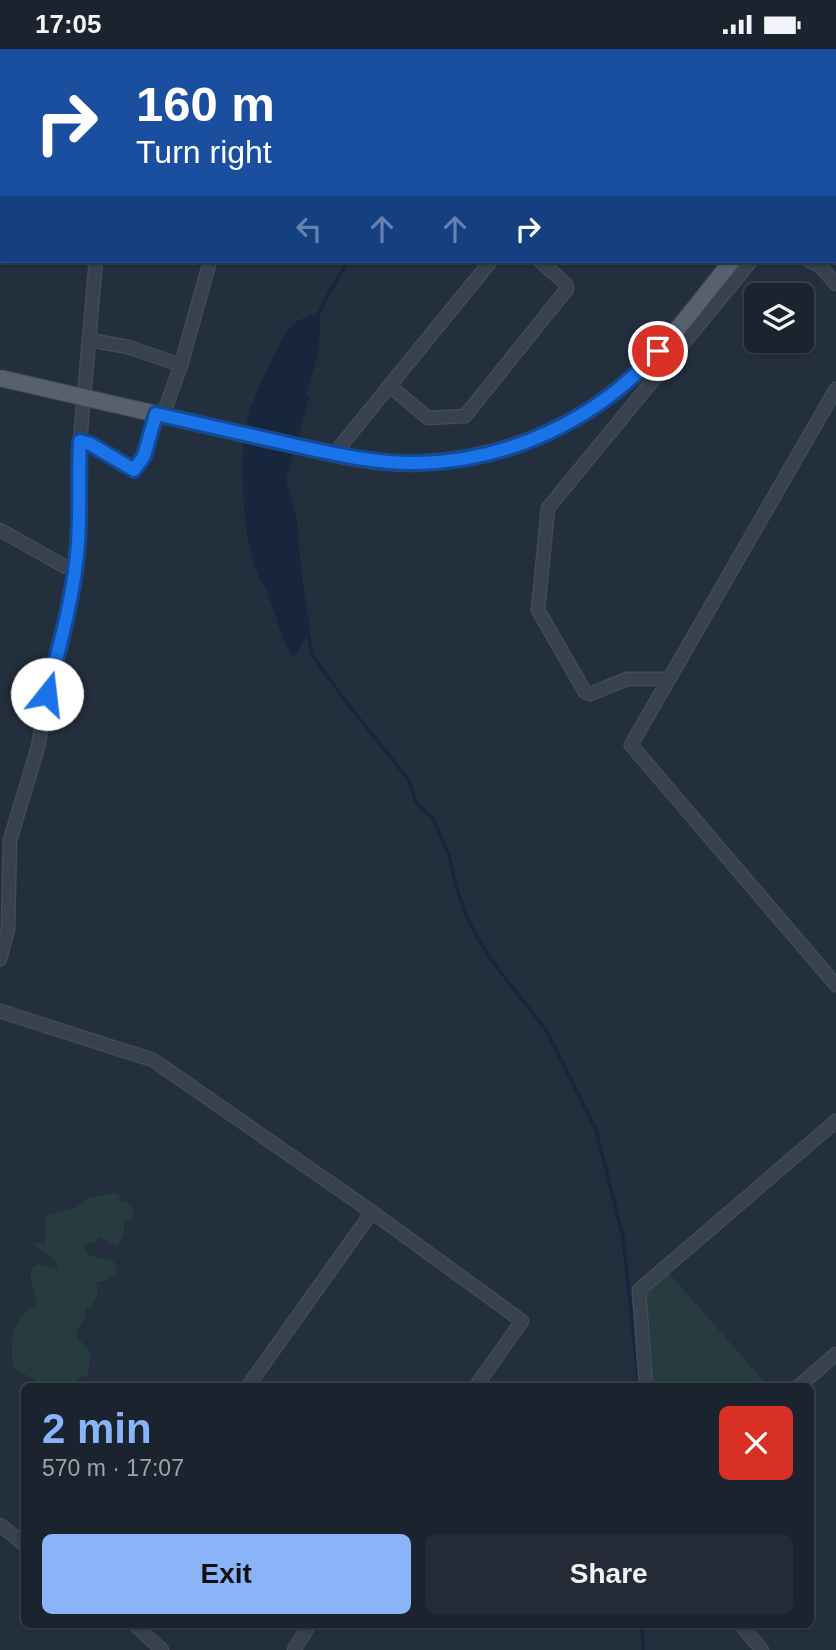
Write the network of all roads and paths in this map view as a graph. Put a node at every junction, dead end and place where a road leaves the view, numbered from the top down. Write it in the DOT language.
graph roads {
  1 [pos="96,263"];
  2 [pos="209,263"];
  3 [pos="489,263"];
  4 [pos="542,263"];
  5 [pos="730,263"];
  6 [pos="749,263"];
  7 [pos="813,263"];
  8 [pos="836,284"];
  9 [pos="89,339"];
  10 [pos="181,365"];
  11 [pos="0,378"];
  12 [pos="390,386"];
  13 [pos="836,389"];
  14 [pos="160,415"];
  15 [pos="80,441"];
  16 [pos="334,454"];
  17 [pos="0,530"];
  18 [pos="75,569"];
  19 [pos="669,679"];
  20 [pos="5,838"];
  21 [pos="0,959"];
  22 [pos="836,985"];
  23 [pos="0,1011"];
  24 [pos="836,1121"];
  25 [pos="372,1212"];
  26 [pos="836,1354"];
  27 [pos="250,1383"];
  28 [pos="478,1383"];
  29 [pos="646,1383"];
  30 [pos="802,1383"];
  31 [pos="0,1525"];
  32 [pos="21,1542"];
  33 [pos="138,1628"];
  34 [pos="308,1628"];
  35 [pos="743,1628"];
  36 [pos="162,1650"];
  37 [pos="294,1650"];
  38 [pos="762,1650"];
  1 -- 9 [label="street"];
  2 -- 10 [label="street"];
  3 -- 12 [label="street"];
  4 -- 12 [label="street"];
  5 -- 16 [label="main road"];
  6 -- 19 [label="street"];
  7 -- 8 [label="street"];
  9 -- 10 [label="street"];
  9 -- 15 [label="street"];
  10 -- 14 [label="street"];
  11 -- 14 [label="main road, bridge"];
  12 -- 16 [label="street"];
  13 -- 19 [label="street"];
  14 -- 15 [label="street"];
  14 -- 16 [label="main road"];
  15 -- 18 [label="street"];
  17 -- 18 [label="street"];
  18 -- 20 [label="street"];
  19 -- 22 [label="street"];
  20 -- 21 [label="street"];
  23 -- 25 [label="street"];
  24 -- 29 [label="street"];
  25 -- 27 [label="street"];
  25 -- 28 [label="street"];
  26 -- 30 [label="street"];
  31 -- 32 [label="street"];
  33 -- 36 [label="street"];
  34 -- 37 [label="street"];
  35 -- 38 [label="street"];
}
